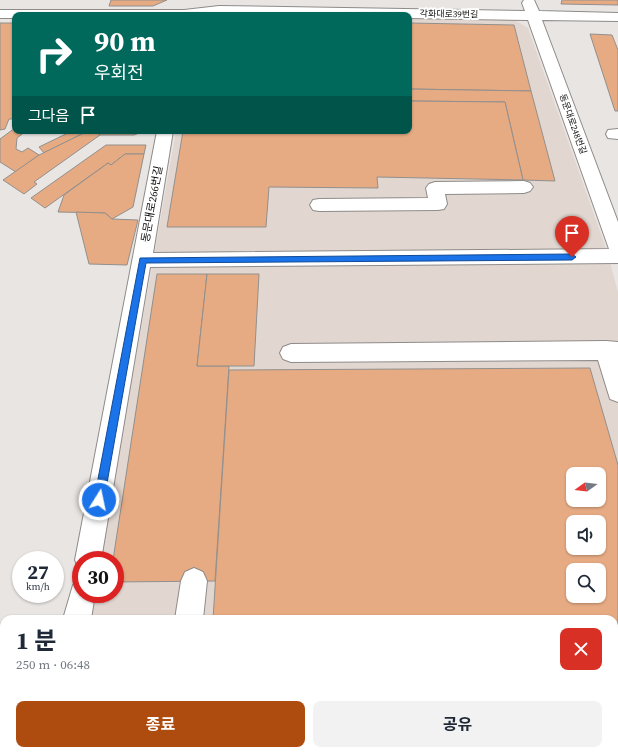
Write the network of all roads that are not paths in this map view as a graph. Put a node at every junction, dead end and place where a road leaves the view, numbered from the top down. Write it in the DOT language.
graph roads {
  1 [pos="186,0"];
  2 [pos="530,8"];
  3 [pos="184,12"];
  4 [pos="205,12"];
  5 [pos="0,14"];
  6 [pos="12,14"];
  7 [pos="618,17"];
  8 [pos="164,134"];
  9 [pos="524,187"];
  10 [pos="319,205"];
  11 [pos="618,248"];
  12 [pos="618,256"];
  13 [pos="143,260"];
  14 [pos="612,350"];
  15 [pos="291,353"];
  16 [pos="618,392"];
  17 [pos="90,551"];
  18 [pos="194,581"];
  19 [pos="80,603"];
  20 [pos="78,615"];
  21 [pos="190,615"];
  1 -- 3 [label="street"];
  2 -- 4 [label="street, 각화대로39번길"];
  2 -- 7 [label="street, 각화대로39번길"];
  2 -- 11 [label="street, 동문대로248번길"];
  5 -- 6 [label="street, 각화대로39번길"];
  8 -- 13 [label="street, 동문대로266번길"];
  9 -- 10 [label="street"];
  12 -- 13 [label="street"];
  13 -- 17 [label="street, 동문대로266번길"];
  14 -- 15 [label="street"];
  14 -- 16 [label="street"];
  18 -- 21 [label="street"];
  19 -- 20 [label="street"];
}
